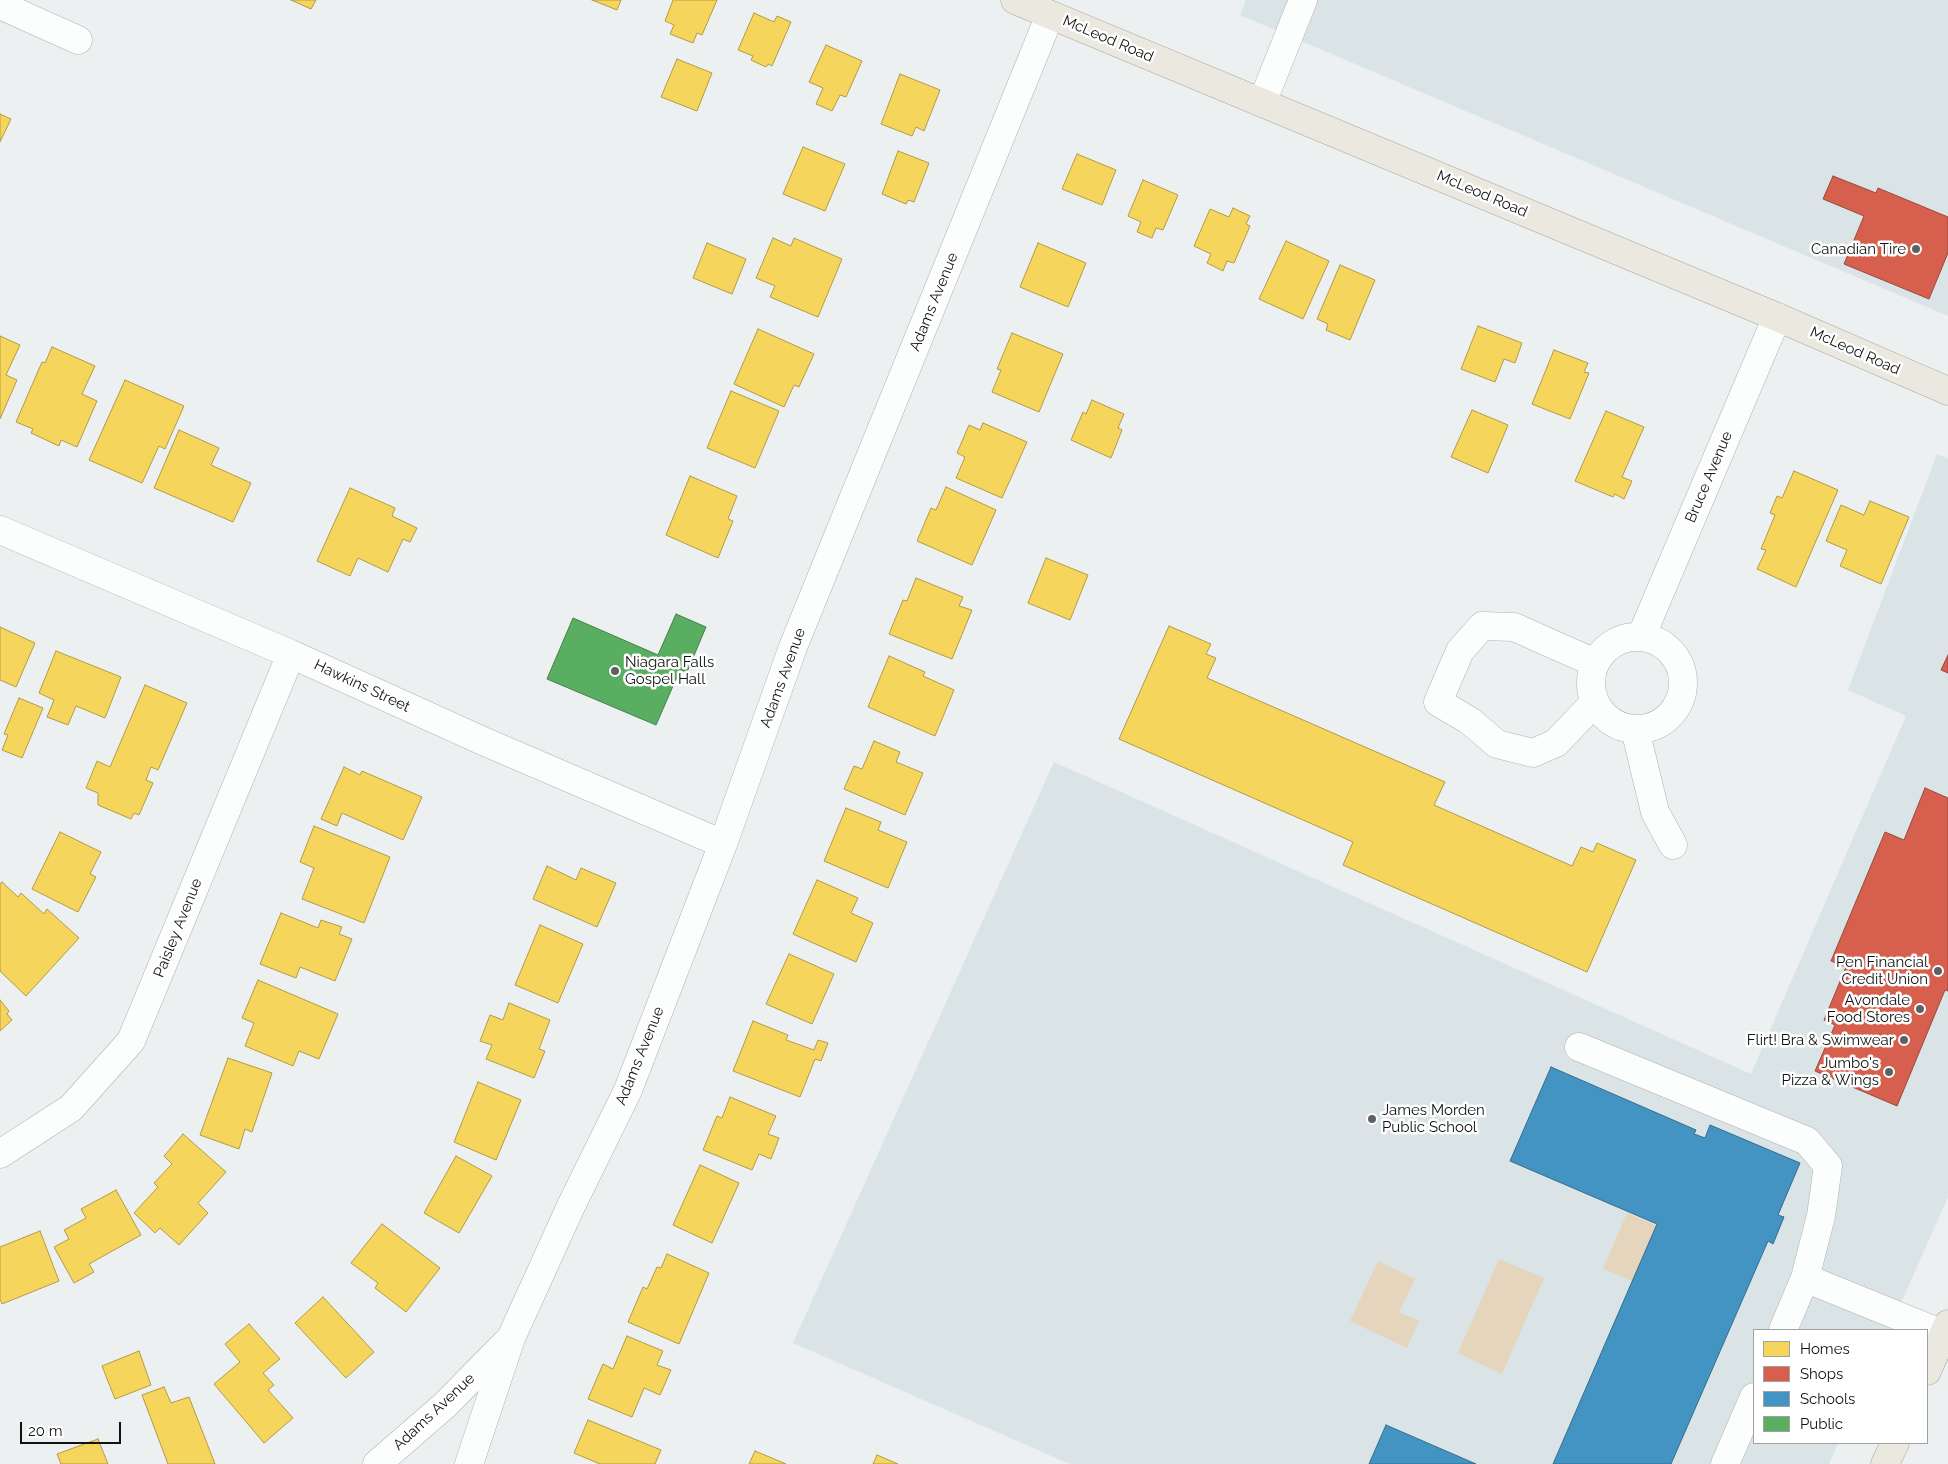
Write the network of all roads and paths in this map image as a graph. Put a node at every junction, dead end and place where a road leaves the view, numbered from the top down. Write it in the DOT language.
graph roads {
  1 [pos="1015,0"];
  2 [pos="1304,0"];
  3 [pos="0,5"];
  4 [pos="1050,15"];
  5 [pos="78,40"];
  6 [pos="1262,103"];
  7 [pos="1777,317"];
  8 [pos="1948,391"];
  9 [pos="0,530"];
  10 [pos="1641,637"];
  11 [pos="291,654"];
  12 [pos="1595,663"];
  13 [pos="1595,702"];
  14 [pos="1635,729"];
  15 [pos="723,844"];
  16 [pos="1673,845"];
  17 [pos="1579,1047"];
  18 [pos="0,1154"];
  19 [pos="1805,1278"];
  20 [pos="1783,1329"];
  21 [pos="1946,1329"];
  22 [pos="511,1338"];
  23 [pos="1928,1369"];
  24 [pos="1753,1398"];
  25 [pos="1895,1444"];
  26 [pos="377,1464"];
  27 [pos="469,1464"];
  28 [pos="1725,1464"];
  29 [pos="1885,1464"];
  1 -- 4 [label="main road, McLeod Road"];
  2 -- 6 [label="street"];
  3 -- 5 [label="street"];
  4 -- 6 [label="main road, McLeod Road"];
  4 -- 15 [label="street, Adams Avenue"];
  6 -- 7 [label="main road, McLeod Road"];
  7 -- 8 [label="main road, McLeod Road"];
  7 -- 10 [label="street, Bruce Avenue"];
  9 -- 11 [label="street, Hawkins Street"];
  10 -- 12 [label="street"];
  10 -- 14 [label="street"];
  11 -- 15 [label="street, Hawkins Street"];
  11 -- 18 [label="street, Paisley Avenue"];
  12 -- 13 [label="street"];
  12 -- 13 [label="street"];
  13 -- 14 [label="street"];
  14 -- 16 [label="street"];
  15 -- 22 [label="street, Adams Avenue"];
  17 -- 19 [label="street"];
  19 -- 20 [label="street"];
  19 -- 21 [label="street"];
  21 -- 23 [label="main road"];
  22 -- 26 [label="street, Adams Avenue"];
  22 -- 27 [label="street, Adams Avenue"];
  24 -- 28 [label="street"];
  25 -- 29 [label="main road"];
}
